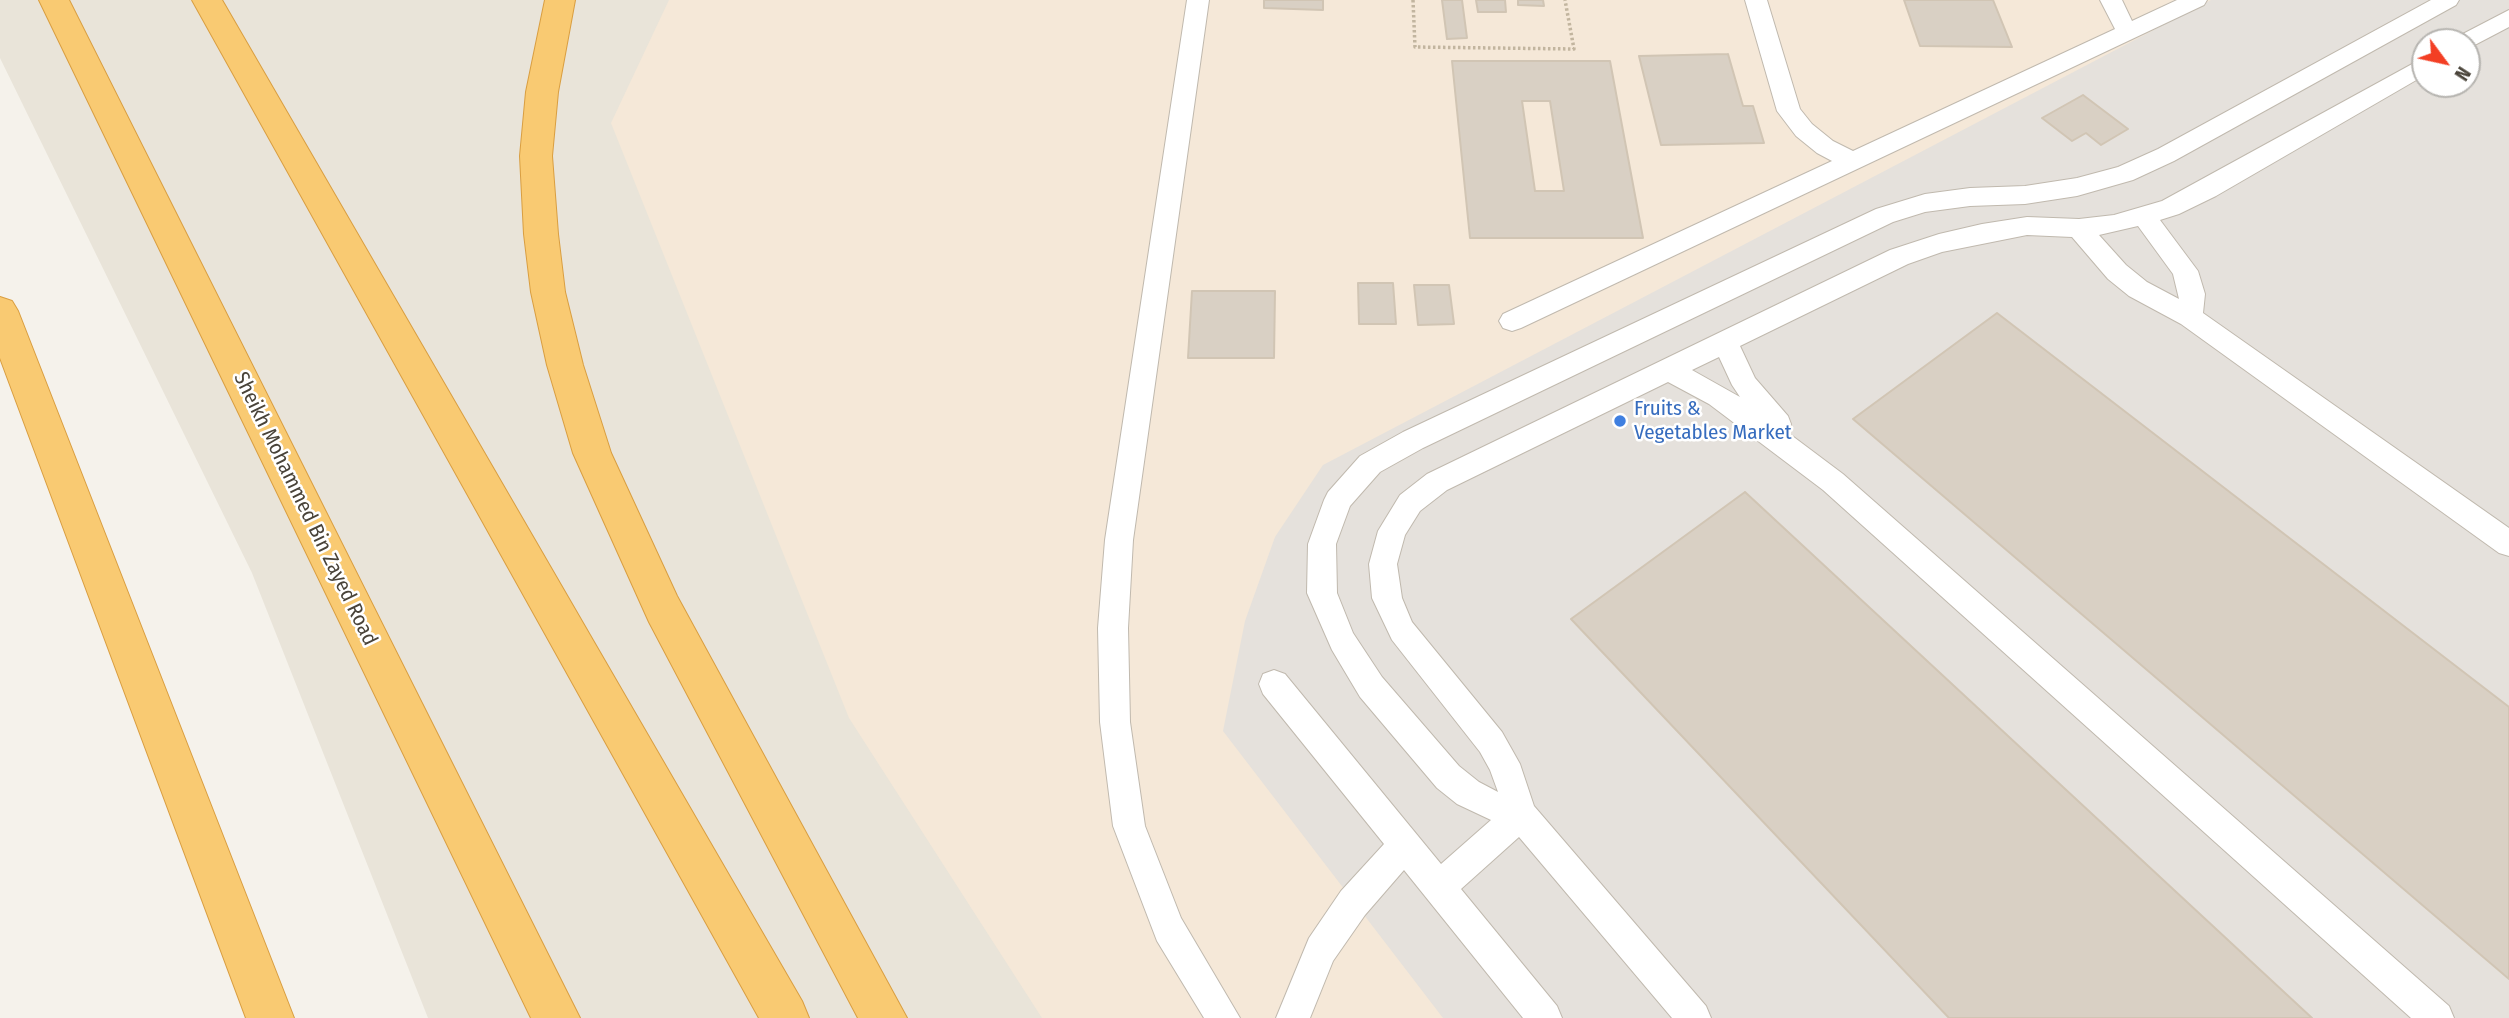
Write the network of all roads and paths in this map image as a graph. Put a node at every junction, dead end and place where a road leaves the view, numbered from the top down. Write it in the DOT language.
graph roads {
  1 [pos="54,0"];
  2 [pos="207,0"];
  3 [pos="560,0"];
  4 [pos="1198,0"];
  5 [pos="1413,0"];
  6 [pos="1565,0"];
  7 [pos="1756,0"];
  8 [pos="2111,0"];
  9 [pos="2196,0"];
  10 [pos="2448,0"];
  11 [pos="2509,17"];
  12 [pos="2127,32"];
  13 [pos="2481,33"];
  14 [pos="2411,73"];
  15 [pos="1851,160"];
  16 [pos="2144,216"];
  17 [pos="2080,228"];
  18 [pos="0,312"];
  19 [pos="2190,317"];
  20 [pos="1512,321"];
  21 [pos="1726,341"];
  22 [pos="1668,369"];
  23 [pos="1833,482"];
  24 [pos="2509,544"];
  25 [pos="1273,684"];
  26 [pos="1521,815"];
  27 [pos="1405,845"];
  28 [pos="1439,887"];
  29 [pos="270,1018"];
  30 [pos="556,1018"];
  31 [pos="785,1018"];
  32 [pos="883,1018"];
  33 [pos="1223,1018"];
  34 [pos="1293,1018"];
  35 [pos="1545,1018"];
  36 [pos="1694,1018"];
  37 [pos="2437,1018"];
  1 -- 30 [label="highway, Sheikh Mohammed Bin Zayed Road"];
  2 -- 31 [label="highway"];
  3 -- 32 [label="highway"];
  4 -- 33 [label="lane"];
  5 -- 6 [label="path"];
  7 -- 15 [label="lane"];
  8 -- 12 [label="lane"];
  9 -- 12 [label="lane"];
  10 -- 26 [label="lane"];
  11 -- 13 [label="lane"];
  12 -- 15 [label="lane"];
  14 -- 16 [label="lane"];
  15 -- 20 [label="lane"];
  16 -- 17 [label="lane"];
  16 -- 19 [label="lane"];
  17 -- 19 [label="lane"];
  17 -- 21 [label="lane"];
  18 -- 29 [label="highway"];
  19 -- 24 [label="lane"];
  21 -- 22 [label="lane"];
  21 -- 23 [label="lane"];
  22 -- 23 [label="lane"];
  22 -- 26 [label="lane"];
  23 -- 37 [label="lane"];
  25 -- 27 [label="lane"];
  26 -- 28 [label="lane"];
  26 -- 36 [label="lane"];
  27 -- 28 [label="lane"];
  27 -- 34 [label="lane"];
  28 -- 35 [label="lane"];
}
